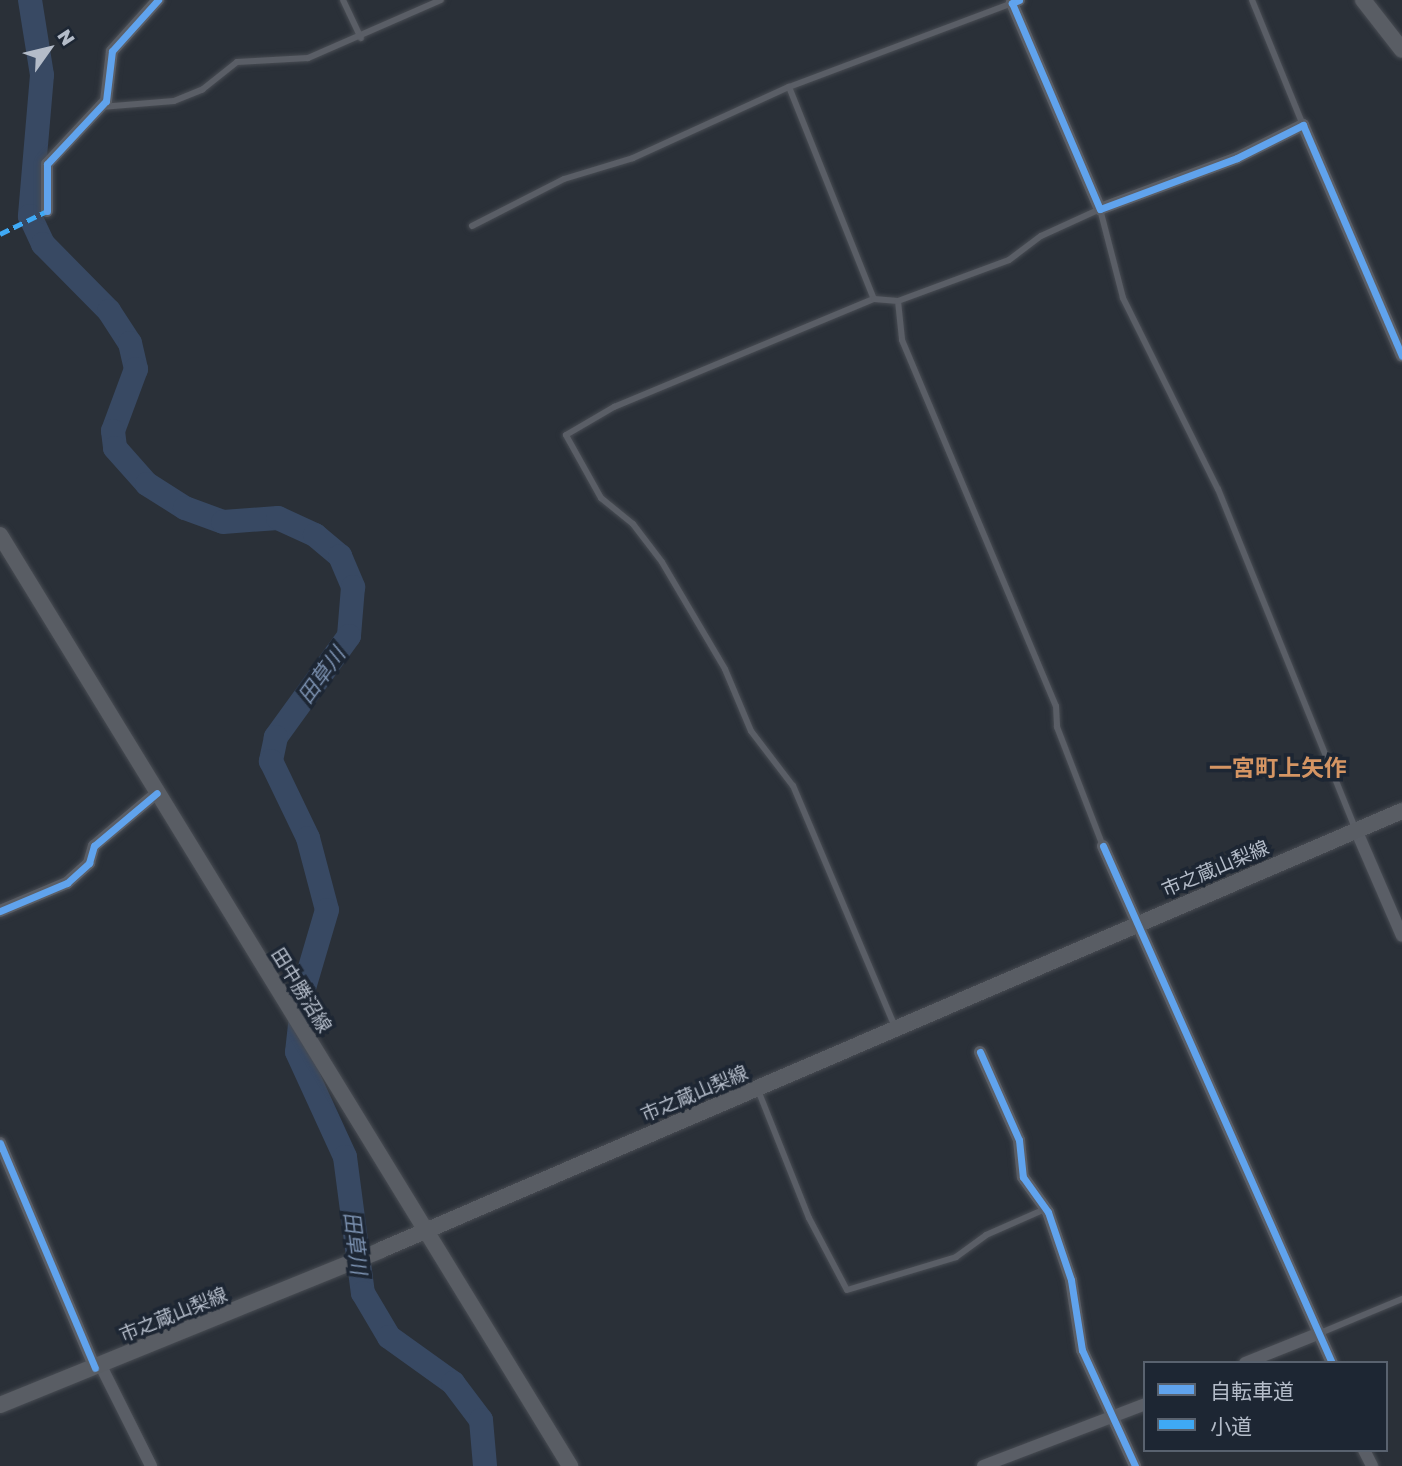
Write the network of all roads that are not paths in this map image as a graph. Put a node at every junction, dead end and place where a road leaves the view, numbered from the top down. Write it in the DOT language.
graph roads {
  1 [pos="158,0"];
  2 [pos="343,0"];
  3 [pos="441,0"];
  4 [pos="1252,0"];
  5 [pos="1363,0"];
  6 [pos="1016,2"];
  7 [pos="361,38"];
  8 [pos="1402,50"];
  9 [pos="789,87"];
  10 [pos="100,107"];
  11 [pos="1303,125"];
  12 [pos="1100,209"];
  13 [pos="47,211"];
  14 [pos="472,226"];
  15 [pos="874,299"];
  16 [pos="898,301"];
  17 [pos="1402,356"];
  18 [pos="0,535"];
  19 [pos="157,793"];
  20 [pos="1402,811"];
  21 [pos="1357,832"];
  22 [pos="1103,846"];
  23 [pos="0,911"];
  24 [pos="1138,923"];
  25 [pos="1402,936"];
  26 [pos="895,1029"];
  27 [pos="980,1052"];
  28 [pos="757,1088"];
  29 [pos="0,1143"];
  30 [pos="6,1174"];
  31 [pos="1045,1209"];
  32 [pos="426,1231"];
  33 [pos="1402,1299"];
  34 [pos="1320,1333"];
  35 [pos="1250,1361"];
  36 [pos="1331,1361"];
  37 [pos="98,1367"];
  38 [pos="0,1405"];
  39 [pos="1143,1405"];
  40 [pos="1113,1418"];
  41 [pos="151,1466"];
  42 [pos="570,1466"];
  43 [pos="983,1466"];
  44 [pos="1135,1466"];
  1 -- 10 [label="street"];
  2 -- 7 [label="lane"];
  3 -- 7 [label="lane"];
  4 -- 11 [label="lane"];
  5 -- 8 [label="main road"];
  6 -- 9 [label="lane"];
  6 -- 12 [label="street"];
  7 -- 10 [label="lane"];
  9 -- 14 [label="lane"];
  9 -- 15 [label="lane"];
  10 -- 13 [label="street"];
  11 -- 12 [label="street"];
  11 -- 17 [label="street"];
  12 -- 16 [label="lane"];
  12 -- 21 [label="lane"];
  15 -- 16 [label="lane"];
  15 -- 26 [label="lane"];
  16 -- 22 [label="lane"];
  18 -- 19 [label="main road, 田中勝沼線"];
  19 -- 23 [label="street"];
  19 -- 32 [label="main road, 田中勝沼線"];
  20 -- 21 [label="main road, 市之蔵山梨線"];
  21 -- 24 [label="main road, 市之蔵山梨線"];
  21 -- 25 [label="street"];
  22 -- 24 [label="street"];
  24 -- 26 [label="main road, 市之蔵山梨線"];
  24 -- 34 [label="street"];
  26 -- 28 [label="main road, 市之蔵山梨線"];
  27 -- 31 [label="street"];
  28 -- 31 [label="lane"];
  28 -- 32 [label="main road, 市之蔵山梨線"];
  29 -- 30 [label="street"];
  30 -- 37 [label="street"];
  31 -- 40 [label="street"];
  32 -- 37 [label="main road, 市之蔵山梨線"];
  32 -- 42 [label="main road, 田中勝沼線"];
  33 -- 34 [label="lane"];
  34 -- 35 [label="street"];
  34 -- 36 [label="street"];
  37 -- 38 [label="main road, 市之蔵山梨線"];
  37 -- 41 [label="street"];
  39 -- 40 [label="street"];
  40 -- 43 [label="street"];
  40 -- 44 [label="street"];
}
